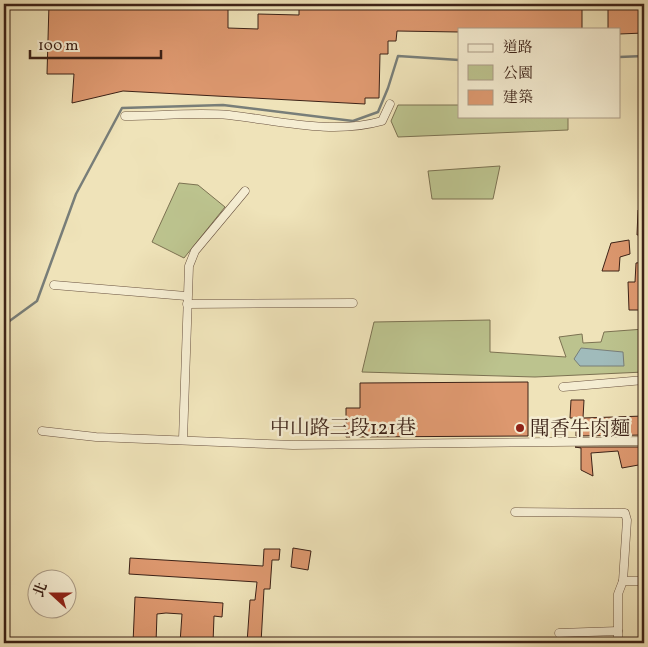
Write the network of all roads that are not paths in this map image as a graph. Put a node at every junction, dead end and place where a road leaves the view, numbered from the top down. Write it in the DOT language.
graph roads {
  1 [pos="390,104"];
  2 [pos="125,116"];
  3 [pos="245,191"];
  4 [pos="54,286"];
  5 [pos="187,300"];
  6 [pos="353,303"];
  7 [pos="644,380"];
  8 [pos="563,387"];
  9 [pos="42,431"];
  10 [pos="183,439"];
  11 [pos="644,441"];
  12 [pos="515,512"];
  13 [pos="623,581"];
  14 [pos="644,581"];
  15 [pos="618,631"];
  16 [pos="558,633"];
  17 [pos="618,643"];
  1 -- 2 [label="street"];
  3 -- 5 [label="street"];
  4 -- 5 [label="street"];
  5 -- 6 [label="street"];
  5 -- 10 [label="street"];
  7 -- 8 [label="street"];
  9 -- 10 [label="street, 中山路三段121巷"];
  10 -- 11 [label="street, 中山路三段121巷"];
  12 -- 13 [label="street"];
  13 -- 14 [label="street"];
  13 -- 15 [label="street"];
  15 -- 16 [label="street"];
  15 -- 17 [label="street"];
}
